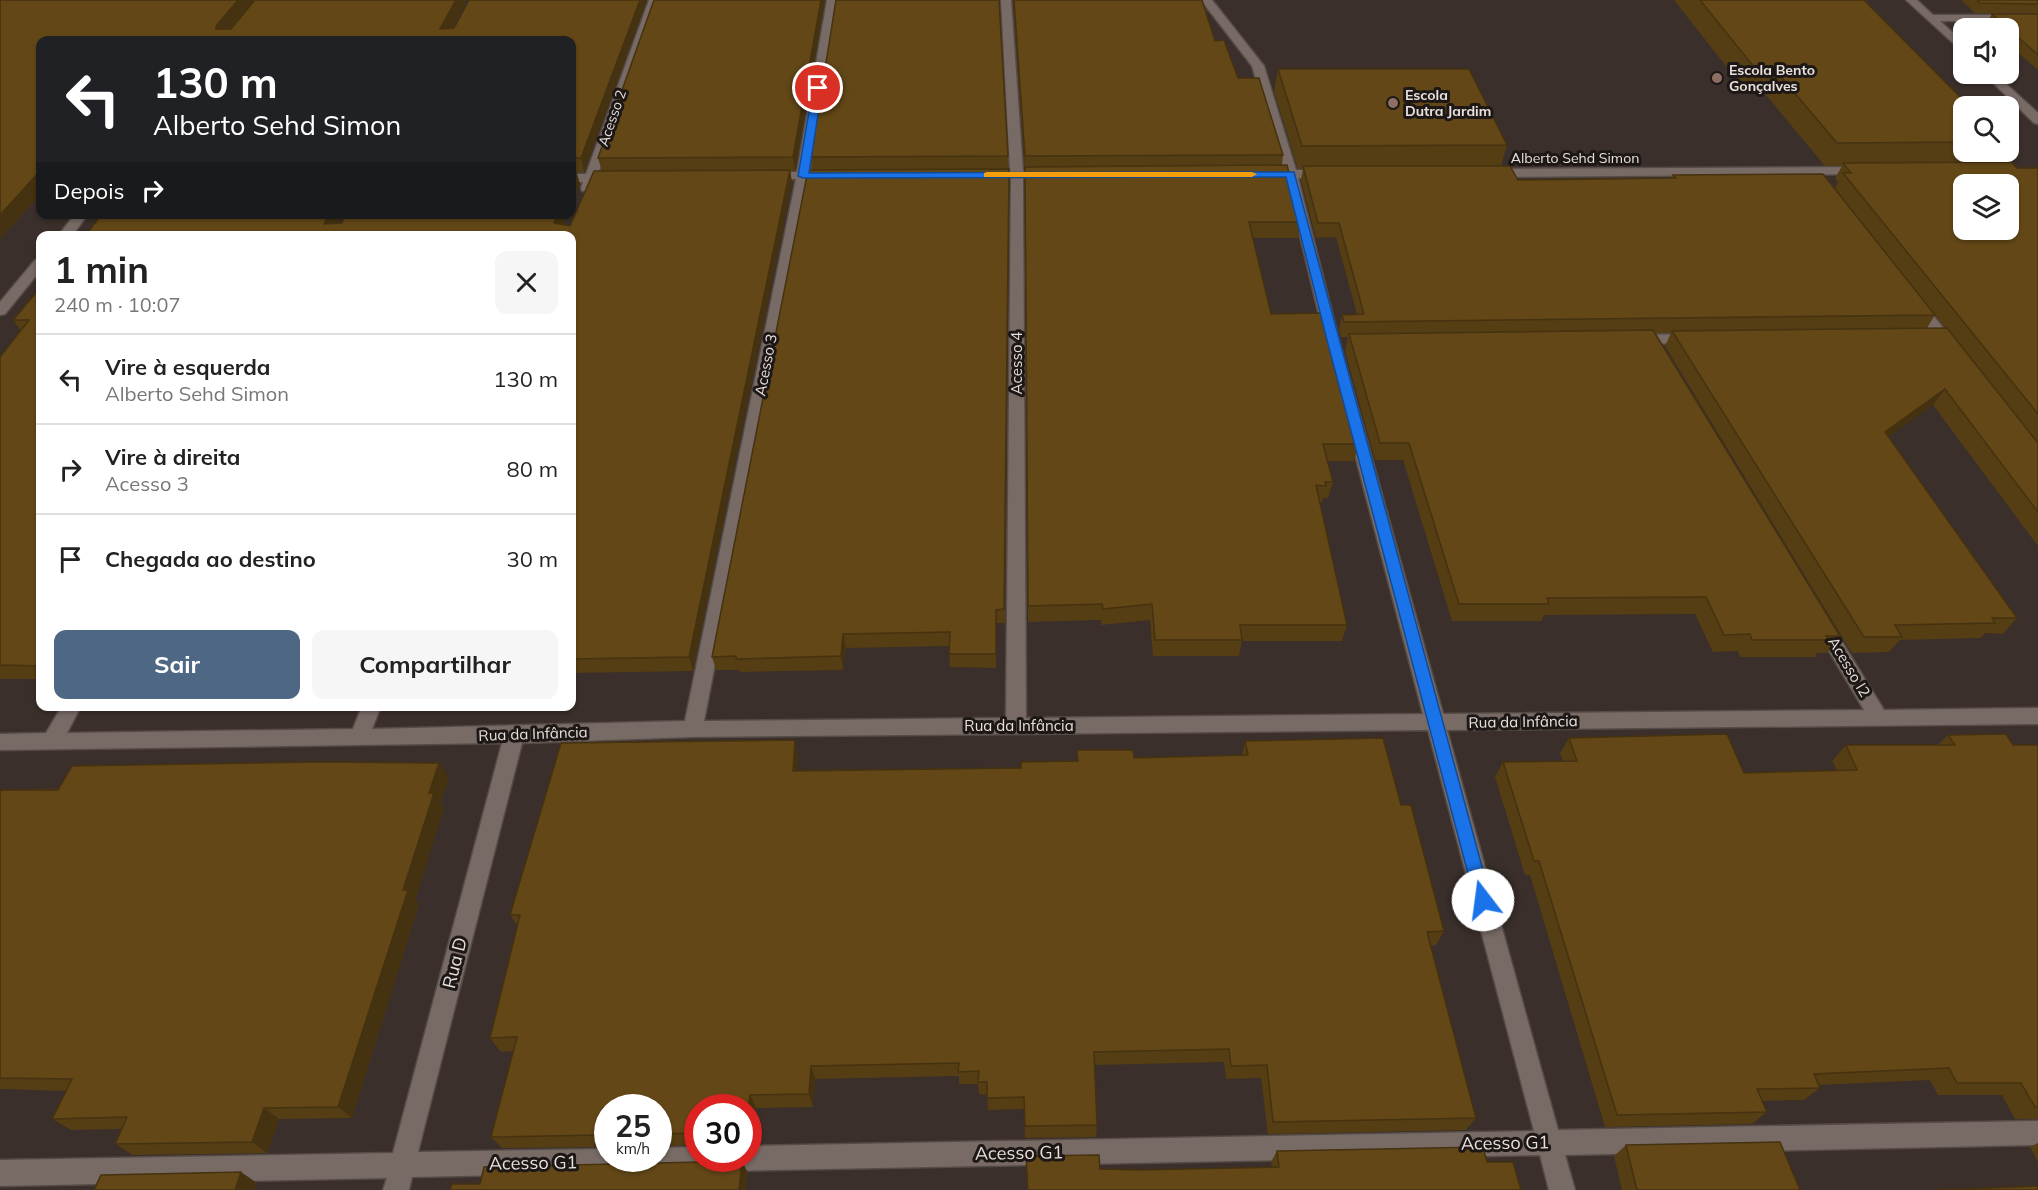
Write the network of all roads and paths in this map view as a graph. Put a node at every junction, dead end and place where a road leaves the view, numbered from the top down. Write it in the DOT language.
graph roads {
  1 [pos="654,0"];
  2 [pos="832,0"];
  3 [pos="1006,0"];
  4 [pos="1206,0"];
  5 [pos="1911,0"];
  6 [pos="1929,18"];
  7 [pos="2038,18"];
  8 [pos="1953,40"];
  9 [pos="2000,84"];
  10 [pos="2038,120"];
  11 [pos="1872,171"];
  12 [pos="1813,172"];
  13 [pos="1481,173"];
  14 [pos="1017,174"];
  15 [pos="1065,174"];
  16 [pos="1255,174"];
  17 [pos="1291,174"];
  18 [pos="1338,174"];
  19 [pos="839,175"];
  20 [pos="969,175"];
  21 [pos="756,176"];
  22 [pos="803,176"];
  23 [pos="576,178"];
  24 [pos="591,178"];
  25 [pos="627,178"];
  26 [pos="1828,190"];
  27 [pos="583,197"];
  28 [pos="78,219"];
  29 [pos="68,231"];
  30 [pos="36,268"];
  31 [pos="1907,290"];
  32 [pos="0,311"];
  33 [pos="1919,336"];
  34 [pos="1943,336"];
  35 [pos="1709,339"];
  36 [pos="1616,340"];
  37 [pos="1651,340"];
  38 [pos="1957,355"];
  39 [pos="1663,360"];
  40 [pos="1811,605"];
  41 [pos="69,711"];
  42 [pos="370,711"];
  43 [pos="2038,716"];
  44 [pos="1879,718"];
  45 [pos="1435,723"];
  46 [pos="1016,726"];
  47 [pos="693,729"];
  48 [pos="514,735"];
  49 [pos="359,737"];
  50 [pos="52,741"];
  51 [pos="0,742"];
  52 [pos="2038,1133"];
  53 [pos="1549,1143"];
  54 [pos="403,1165"];
  55 [pos="0,1173"];
  56 [pos="396,1190"];
  57 [pos="1562,1190"];
  1 -- 24 [label="street, Acesso 2"];
  2 -- 22 [label="street, Acesso 3"];
  3 -- 14 [label="street, Acesso 4"];
  4 -- 17 [label="street"];
  5 -- 6 [label="street"];
  6 -- 7 [label="street"];
  6 -- 8 [label="street"];
  9 -- 10 [label="street"];
  11 -- 12 [label="street, Alberto Sehd Simon"];
  12 -- 13 [label="street, Alberto Sehd Simon"];
  12 -- 26 [label="street"];
  14 -- 15 [label="street"];
  14 -- 20 [label="street"];
  14 -- 46 [label="street, Acesso 4"];
  16 -- 17 [label="street"];
  17 -- 18 [label="street"];
  17 -- 45 [label="street"];
  19 -- 22 [label="street"];
  21 -- 22 [label="street"];
  22 -- 47 [label="street, Acesso 3"];
  23 -- 24 [label="street"];
  24 -- 25 [label="street"];
  24 -- 27 [label="street, Acesso 2"];
  28 -- 29 [label="street"];
  30 -- 32 [label="street"];
  31 -- 34 [label="street"];
  33 -- 34 [label="street"];
  34 -- 38 [label="street"];
  35 -- 37 [label="street"];
  36 -- 37 [label="street"];
  37 -- 39 [label="street"];
  40 -- 44 [label="street, Acesso I2"];
  41 -- 50 [label="street"];
  42 -- 49 [label="street"];
  43 -- 44 [label="street, Rua da Infância"];
  44 -- 45 [label="street, Rua da Infância"];
  45 -- 46 [label="street, Rua da Infância"];
  45 -- 53 [label="street"];
  46 -- 47 [label="street, Rua da Infância"];
  47 -- 48 [label="street, Rua da Infância"];
  48 -- 49 [label="street, Rua da Infância"];
  48 -- 54 [label="street, Rua D"];
  49 -- 50 [label="street, Rua da Infância"];
  50 -- 51 [label="street, Rua da Infância"];
  52 -- 53 [label="street, Acesso G1"];
  53 -- 54 [label="street, Acesso G1"];
  53 -- 57 [label="street"];
  54 -- 55 [label="street, Acesso G1"];
  54 -- 56 [label="street, Rua D"];
}
